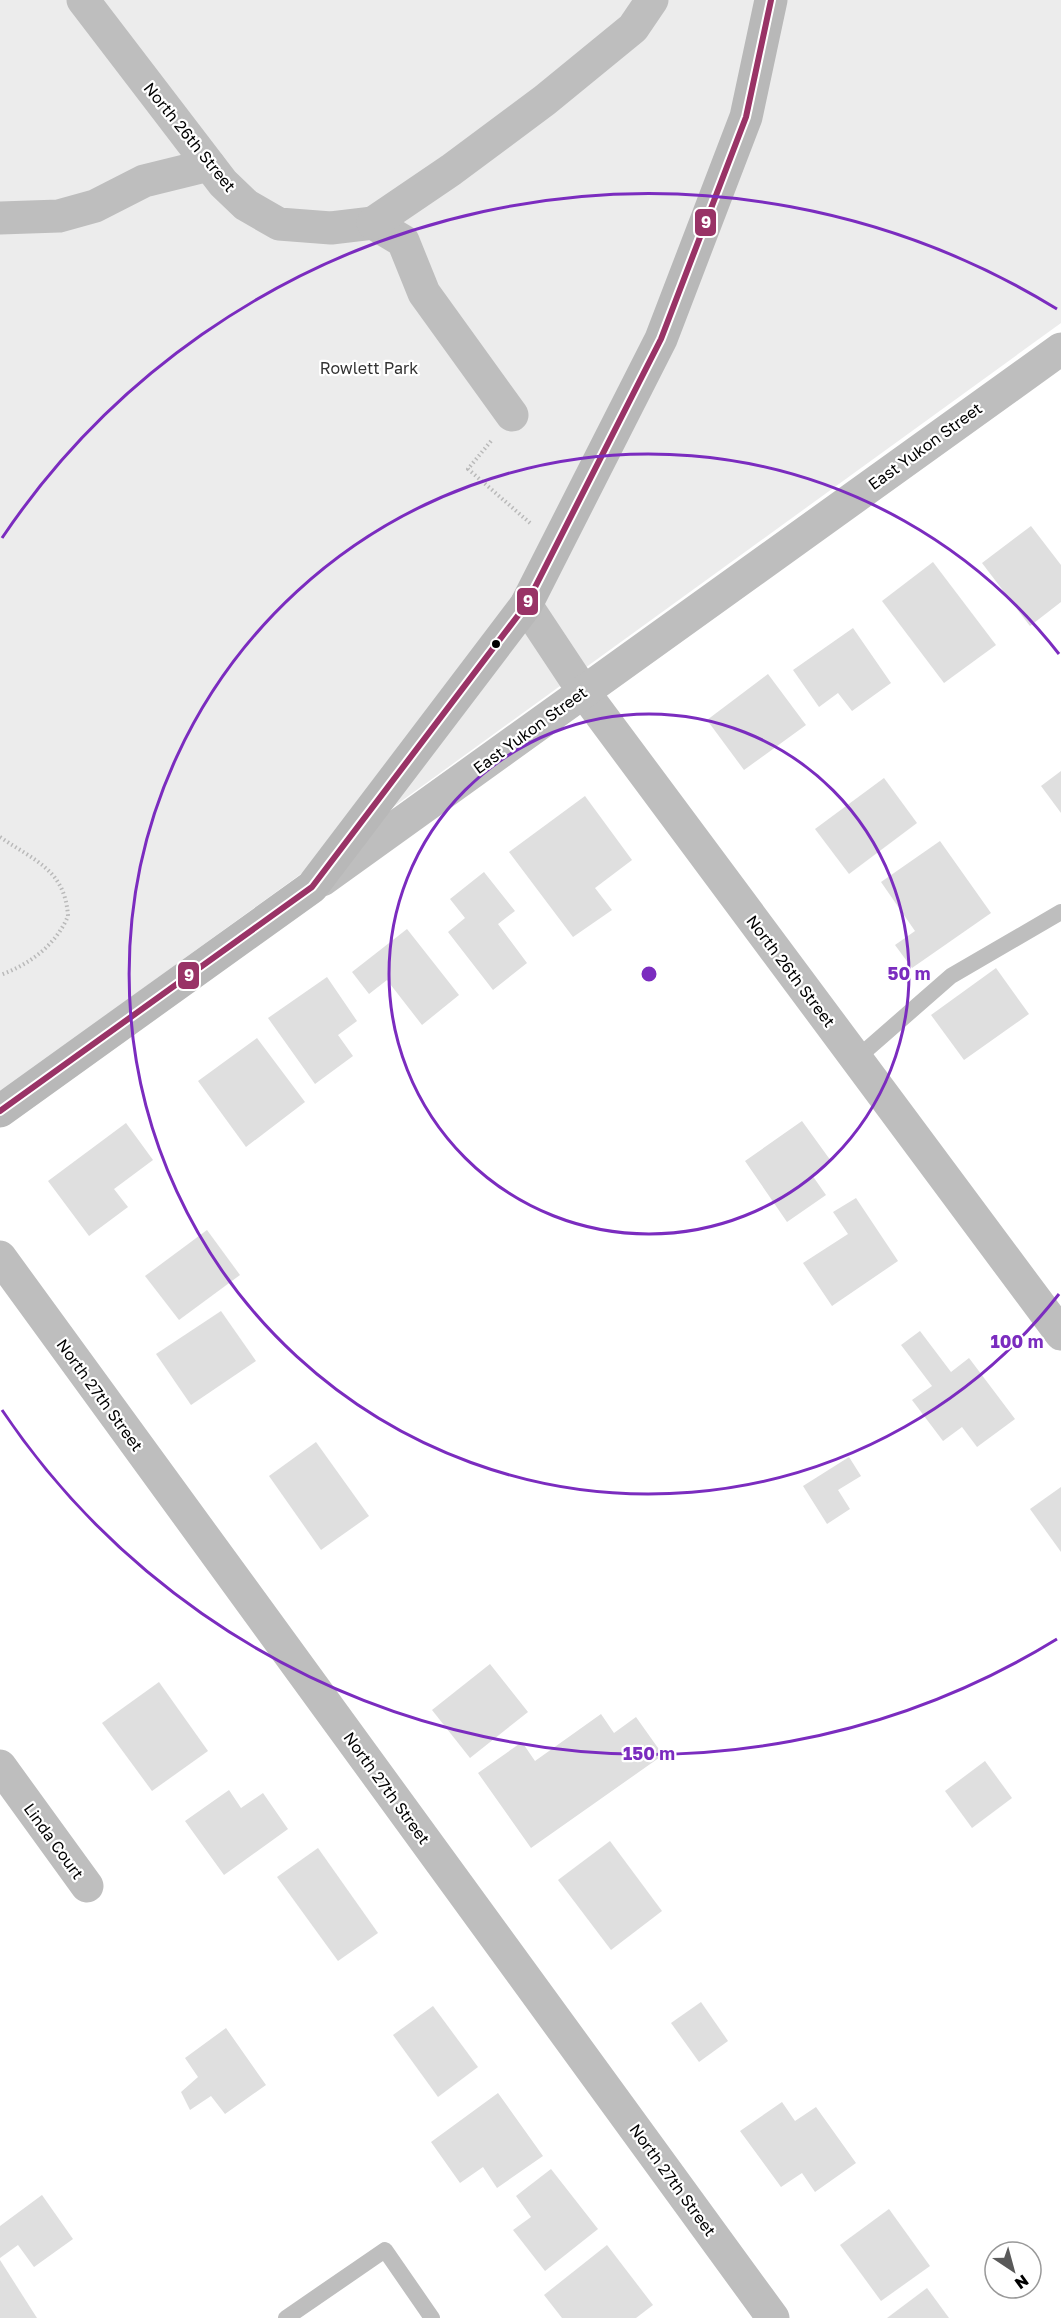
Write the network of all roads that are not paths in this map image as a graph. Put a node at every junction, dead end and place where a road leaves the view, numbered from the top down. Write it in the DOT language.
graph roads {
  1 [pos="83,0"];
  2 [pos="652,0"];
  3 [pos="771,0"];
  4 [pos="209,165"];
  5 [pos="0,218"];
  6 [pos="373,223"];
  7 [pos="1061,349"];
  8 [pos="512,416"];
  9 [pos="526,605"];
  10 [pos="583,691"];
  11 [pos="312,887"];
  12 [pos="1061,912"];
  13 [pos="856,1059"];
  14 [pos="0,1111"];
  15 [pos="0,1257"];
  16 [pos="1061,1334"];
  17 [pos="0,1766"];
  18 [pos="87,1886"];
  19 [pos="286,2318"];
  20 [pos="432,2318"];
  21 [pos="773,2318"];
  1 -- 4 [label="street, North 26th Street"];
  2 -- 6 [label="street"];
  3 -- 9 [label="street"];
  4 -- 5 [label="street"];
  4 -- 6 [label="street, North 26th Street"];
  6 -- 8 [label="street"];
  7 -- 10 [label="street, East Yukon Street"];
  9 -- 10 [label="street, North 26th Street"];
  9 -- 11 [label="street"];
  10 -- 11 [label="street, East Yukon Street"];
  10 -- 13 [label="street, North 26th Street"];
  11 -- 14 [label="street, East Yukon Street"];
  12 -- 13 [label="lane"];
  13 -- 16 [label="street, North 26th Street"];
  15 -- 21 [label="street, North 27th Street"];
  17 -- 18 [label="street, Linda Court"];
  19 -- 20 [label="lane"];
}
